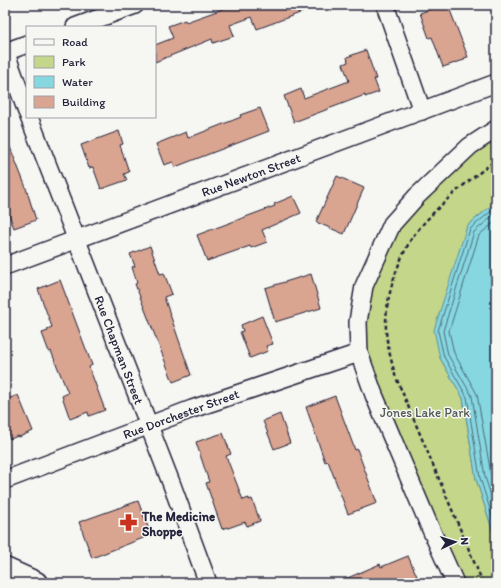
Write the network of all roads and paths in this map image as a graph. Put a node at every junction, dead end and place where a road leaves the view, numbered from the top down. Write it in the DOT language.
graph roads {
  1 [pos="136,5"];
  2 [pos="385,5"];
  3 [pos="78,26"];
  4 [pos="26,44"];
  5 [pos="5,51"];
  6 [pos="496,83"];
  7 [pos="26,109"];
  8 [pos="422,111"];
  9 [pos="29,118"];
  10 [pos="496,129"];
  11 [pos="496,160"];
  12 [pos="76,240"];
  13 [pos="5,266"];
  14 [pos="359,353"];
  15 [pos="148,426"];
  16 [pos="5,480"];
  17 [pos="5,569"];
  18 [pos="36,583"];
  19 [pos="208,583"];
  20 [pos="455,583"];
  21 [pos="483,583"];
  1 -- 3 [label="street"];
  2 -- 8 [label="street"];
  4 -- 5 [label="street"];
  5 -- 7 [label="street"];
  6 -- 8 [label="street, Rue Newton Street"];
  8 -- 12 [label="street, Rue Newton Street"];
  9 -- 12 [label="street, Rue Chapman Street"];
  10 -- 14 [label="street"];
  11 -- 21 [label="path"];
  12 -- 13 [label="street, Rue Newton Street"];
  12 -- 15 [label="street, Rue Chapman Street"];
  14 -- 15 [label="street, Rue Dorchester Street"];
  14 -- 20 [label="street"];
  15 -- 16 [label="street, Rue Dorchester Street"];
  15 -- 19 [label="street, Rue Chapman Street"];
  17 -- 18 [label="main road"];
}
